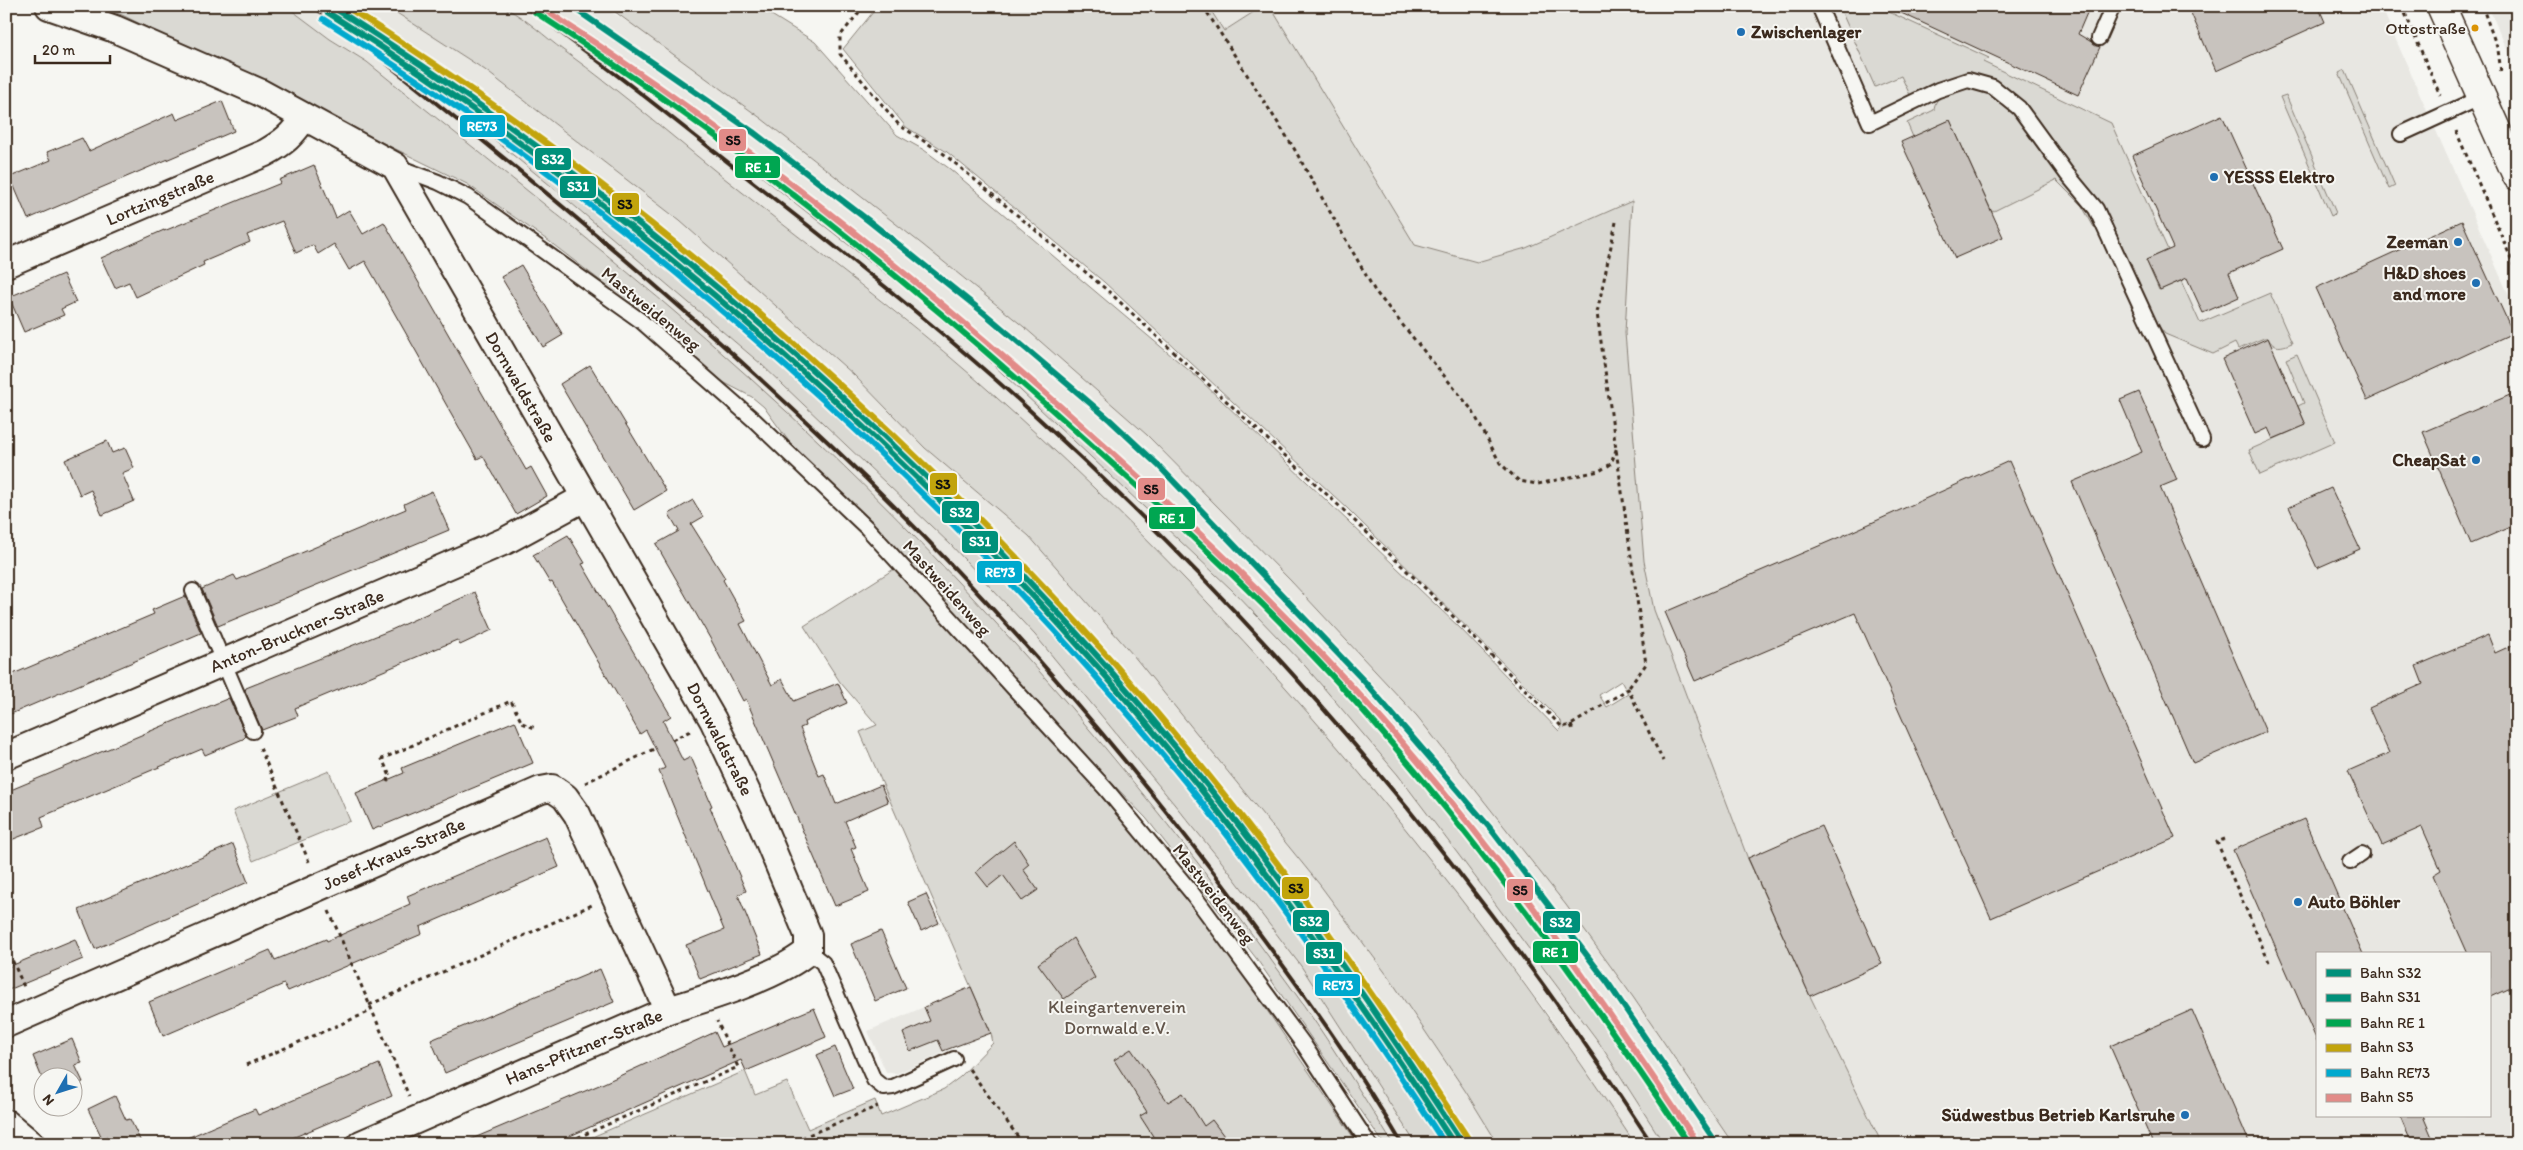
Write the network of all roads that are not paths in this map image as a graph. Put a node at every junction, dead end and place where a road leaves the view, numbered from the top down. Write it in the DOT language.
graph roads {
  1 [pos="49,6"];
  2 [pos="1819,6"];
  3 [pos="2113,6"];
  4 [pos="2441,6"];
  5 [pos="2099,38"];
  6 [pos="2482,97"];
  7 [pos="304,118"];
  8 [pos="2401,134"];
  9 [pos="395,166"];
  10 [pos="2516,174"];
  11 [pos="6,264"];
  12 [pos="2202,439"];
  13 [pos="584,498"];
  14 [pos="193,591"];
  15 [pos="225,662"];
  16 [pos="253,731"];
  17 [pos="6,756"];
  18 [pos="808,951"];
  19 [pos="668,1010"];
  20 [pos="6,1024"];
  21 [pos="954,1059"];
  22 [pos="6,1123"];
  23 [pos="31,1144"];
  24 [pos="361,1144"];
  25 [pos="1369,1144"];
  1 -- 7 [label="street"];
  2 -- 12 [label="lane"];
  3 -- 5 [label="lane"];
  4 -- 6 [label="main road"];
  6 -- 8 [label="lane"];
  6 -- 10 [label="main road"];
  7 -- 9 [label="street"];
  7 -- 11 [label="street, Lortzingstraße"];
  9 -- 13 [label="street, Dornwaldstraße"];
  9 -- 25 [label="lane, Mastweidenweg"];
  13 -- 15 [label="street, Anton-Bruckner-Straße"];
  13 -- 18 [label="street, Dornwaldstraße"];
  14 -- 15 [label="lane"];
  15 -- 16 [label="lane"];
  15 -- 17 [label="street, Anton-Bruckner-Straße"];
  18 -- 19 [label="street, Hans-Pfitzner-Straße"];
  18 -- 21 [label="lane"];
  19 -- 20 [label="street, Josef-Kraus-Straße"];
  19 -- 24 [label="street, Hans-Pfitzner-Straße"];
  22 -- 23 [label="street"];
}
